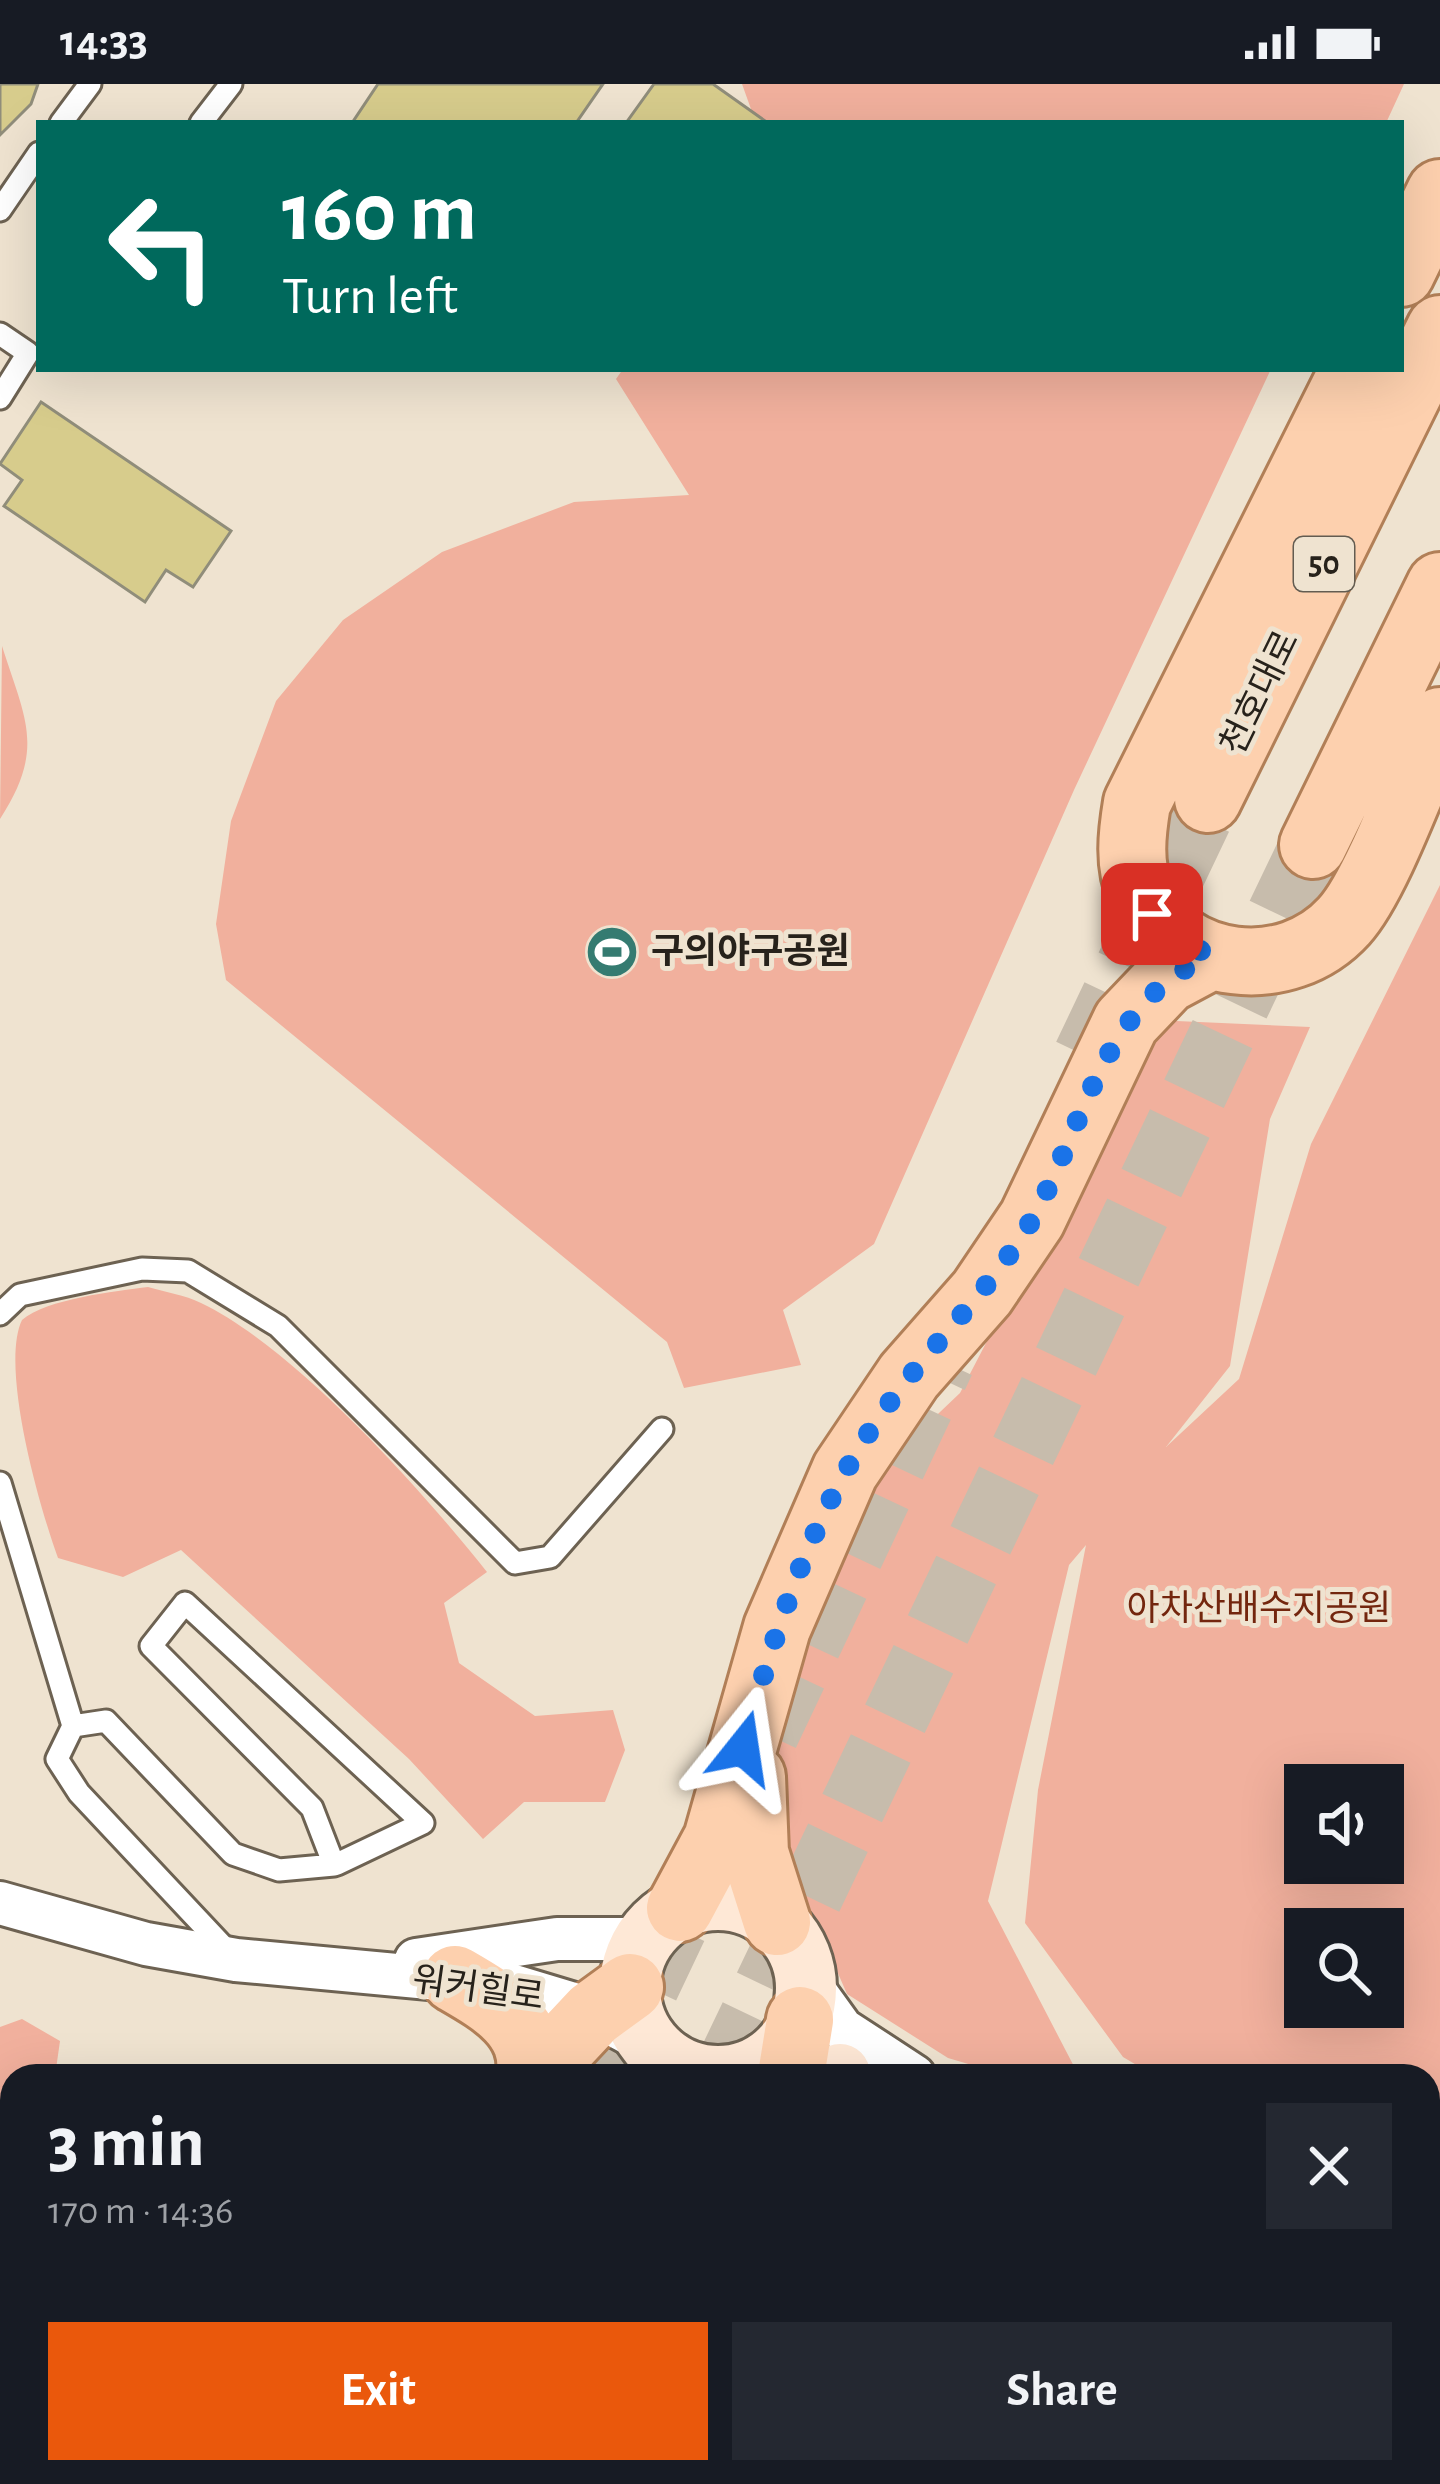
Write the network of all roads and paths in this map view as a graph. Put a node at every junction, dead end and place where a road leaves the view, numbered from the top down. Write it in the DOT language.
graph roads {
  1 [pos="90,84"];
  2 [pos="231,84"];
  3 [pos="63,120"];
  4 [pos="203,120"];
  5 [pos="36,158"];
  6 [pos="1440,193"];
  7 [pos="0,210"];
  8 [pos="1404,266"];
  9 [pos="1440,329"];
  10 [pos="0,334"];
  11 [pos="33,346"];
  12 [pos="1352,372"];
  13 [pos="0,398"];
  14 [pos="1440,586"];
  15 [pos="1440,721"];
  16 [pos="1208,799"];
  17 [pos="1313,845"];
  18 [pos="1132,864"];
  19 [pos="1209,957"];
  20 [pos="1126,1022"];
  21 [pos="0,1314"];
  22 [pos="662,1429"];
  23 [pos="0,1484"];
  24 [pos="754,1707"];
  25 [pos="74,1726"];
  26 [pos="335,1865"];
  27 [pos="0,1903"];
  28 [pos="777,1922"];
  29 [pos="236,1960"];
  30 [pos="295,1967"];
  31 [pos="455,1979"];
  32 [pos="640,1979"];
  33 [pos="810,2054"];
  34 [pos="530,2064"];
  35 [pos="545,2064"];
  36 [pos="685,2064"];
  37 [pos="774,2064"];
  38 [pos="896,2064"];
  1 -- 3 [label="lane"];
  2 -- 4 [label="lane"];
  5 -- 7 [label="lane"];
  6 -- 8 [label="main road"];
  9 -- 16 [label="main road, 천호대로 / 50"];
  10 -- 11 [label="lane"];
  11 -- 13 [label="lane"];
  12 -- 18 [label="main road"];
  14 -- 17 [label="main road"];
  15 -- 19 [label="main road"];
  18 -- 19 [label="main road"];
  18 -- 20 [label="main road"];
  19 -- 20 [label="main road"];
  20 -- 24 [label="main road"];
  21 -- 22 [label="lane"];
  23 -- 25 [label="lane"];
  24 -- 28 [label="main road"];
  24 -- 32 [label="main road"];
  25 -- 26 [label="lane"];
  25 -- 29 [label="lane"];
  26 -- 26 [label="lane"];
  27 -- 29 [label="street, 워커힐로"];
  28 -- 32 [label="main road"];
  28 -- 33 [label="main road"];
  29 -- 30 [label="street, 워커힐로"];
  30 -- 31 [label="street, 워커힐로"];
  30 -- 32 [label="street, 워커힐로"];
  31 -- 32 [label="street, 워커힐로"];
  31 -- 34 [label="main road"];
  32 -- 35 [label="main road"];
  32 -- 36 [label="main road"];
  33 -- 37 [label="main road"];
  33 -- 38 [label="street"];
}
